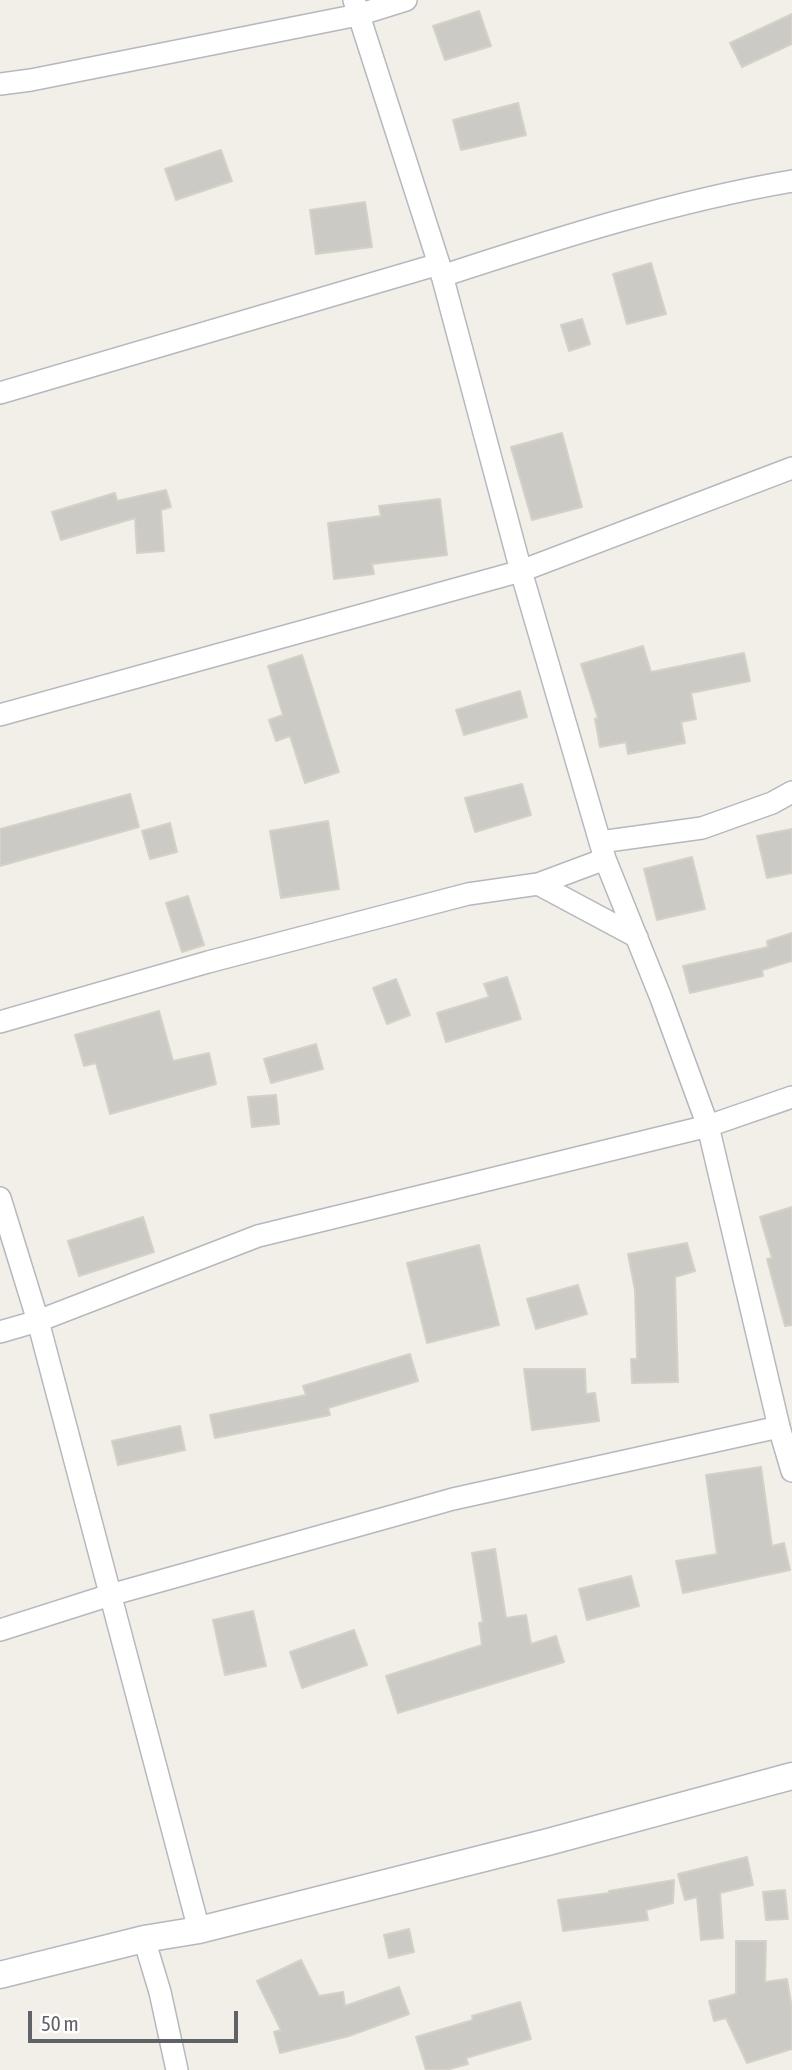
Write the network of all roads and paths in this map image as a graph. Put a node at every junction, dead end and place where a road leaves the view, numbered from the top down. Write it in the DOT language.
graph roads {
  1 [pos="406,0"];
  2 [pos="356,7"];
  3 [pos="0,84"];
  4 [pos="792,181"];
  5 [pos="440,270"];
  6 [pos="0,393"];
  7 [pos="792,468"];
  8 [pos="521,570"];
  9 [pos="0,715"];
  10 [pos="792,792"];
  11 [pos="602,851"];
  12 [pos="538,884"];
  13 [pos="636,937"];
  14 [pos="0,1022"];
  15 [pos="792,1097"];
  16 [pos="708,1126"];
  17 [pos="0,1198"];
  18 [pos="38,1321"];
  19 [pos="0,1332"];
  20 [pos="783,1404"];
  21 [pos="779,1427"];
  22 [pos="792,1471"];
  23 [pos="110,1595"];
  24 [pos="0,1630"];
  25 [pos="792,1776"];
  26 [pos="199,1930"];
  27 [pos="144,1939"];
  28 [pos="0,1975"];
  29 [pos="177,2070"];
  1 -- 2 [label="street"];
  2 -- 3 [label="street"];
  2 -- 5 [label="street"];
  4 -- 5 [label="street"];
  5 -- 6 [label="street"];
  5 -- 8 [label="street"];
  7 -- 8 [label="street"];
  8 -- 9 [label="street"];
  8 -- 11 [label="street"];
  10 -- 11 [label="street"];
  11 -- 12 [label="street"];
  11 -- 13 [label="street"];
  12 -- 13 [label="street"];
  12 -- 14 [label="street"];
  13 -- 16 [label="street"];
  15 -- 16 [label="street"];
  16 -- 18 [label="street"];
  16 -- 20 [label="street"];
  17 -- 18 [label="street"];
  18 -- 19 [label="street"];
  18 -- 23 [label="street"];
  20 -- 21 [label="street"];
  21 -- 22 [label="street"];
  21 -- 23 [label="street"];
  23 -- 24 [label="street"];
  23 -- 26 [label="street"];
  25 -- 26 [label="street"];
  26 -- 27 [label="street"];
  27 -- 28 [label="street"];
  27 -- 29 [label="street"];
}
